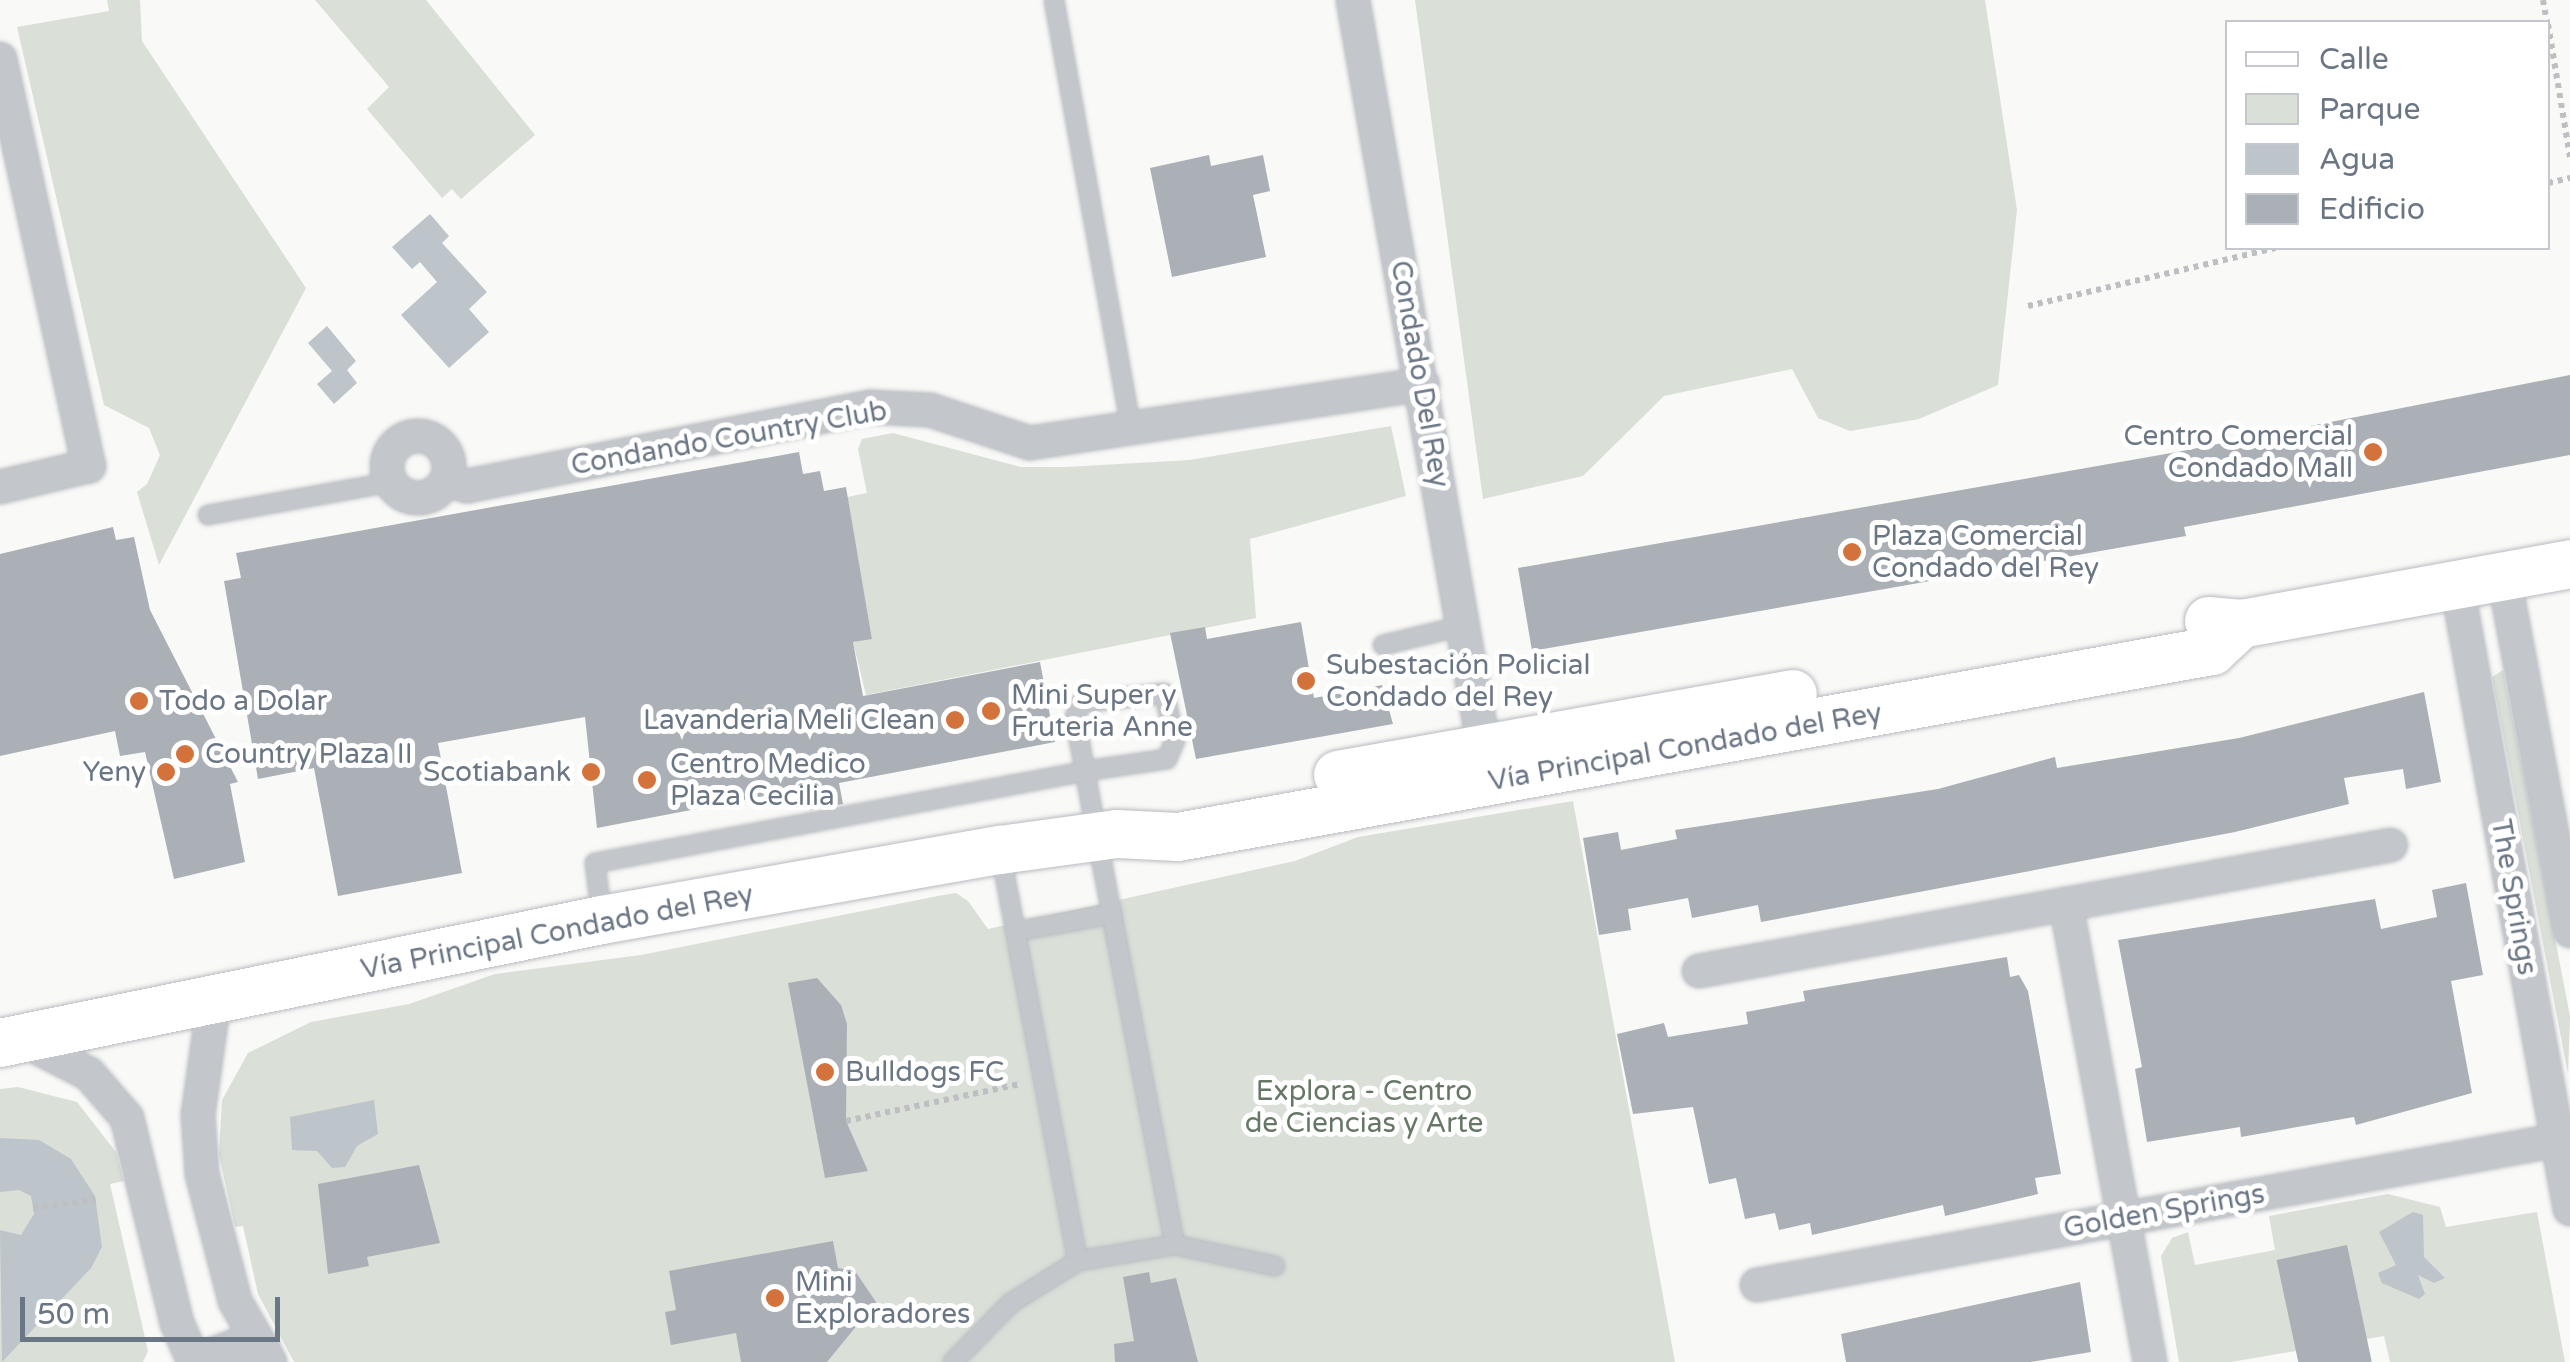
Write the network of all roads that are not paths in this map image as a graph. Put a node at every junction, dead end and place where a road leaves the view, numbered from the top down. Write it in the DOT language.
graph roads {
  1 [pos="1054,0"];
  2 [pos="1354,0"];
  3 [pos="0,59"];
  4 [pos="1423,384"];
  5 [pos="1132,432"];
  6 [pos="447,480"];
  7 [pos="391,482"];
  8 [pos="0,488"];
  9 [pos="208,515"];
  10 [pos="2570,564"];
  11 [pos="2504,576"];
  12 [pos="2457,584"];
  13 [pos="1462,626"];
  14 [pos="1383,645"];
  15 [pos="1500,763"];
  16 [pos="1085,772"];
  17 [pos="1107,836"];
  18 [pos="2391,844"];
  19 [pos="1000,850"];
  20 [pos="2066,904"];
  21 [pos="1112,914"];
  22 [pos="602,920"];
  23 [pos="1017,930"];
  24 [pos="2570,931"];
  25 [pos="1699,970"];
  26 [pos="214,1001"];
  27 [pos="10,1041"];
  28 [pos="2564,1139"];
  29 [pos="2570,1209"];
  30 [pos="2124,1218"];
  31 [pos="1175,1246"];
  32 [pos="1078,1261"];
  33 [pos="1274,1266"];
  34 [pos="1758,1285"];
  35 [pos="267,1355"];
  36 [pos="194,1362"];
  37 [pos="952,1362"];
  38 [pos="2150,1362"];
  1 -- 5 [label="lane"];
  2 -- 4 [label="street, Condado Del Rey"];
  3 -- 8 [label="street"];
  4 -- 5 [label="street, Condando Country Club"];
  4 -- 13 [label="street, Condado Del Rey"];
  5 -- 6 [label="street, Condando Country Club"];
  6 -- 7 [label="street"];
  6 -- 7 [label="street"];
  7 -- 9 [label="lane"];
  10 -- 11 [label="street, Vía Principal Condado del Rey"];
  11 -- 12 [label="street, Vía Principal Condado del Rey"];
  11 -- 24 [label="street, The Springs"];
  12 -- 15 [label="street, Vía Principal Condado del Rey"];
  12 -- 28 [label="street, The Springs"];
  13 -- 14 [label="lane"];
  13 -- 15 [label="street, Condado Del Rey"];
  15 -- 17 [label="street, Vía Principal Condado del Rey"];
  15 -- 17 [label="street, Vía Principal Condado del Rey"];
  16 -- 16 [label="lane"];
  16 -- 17 [label="lane"];
  16 -- 22 [label="lane"];
  17 -- 19 [label="street, Vía Principal Condado del Rey"];
  17 -- 21 [label="lane"];
  18 -- 20 [label="street"];
  19 -- 22 [label="street, Vía Principal Condado del Rey"];
  19 -- 23 [label="lane"];
  20 -- 25 [label="street"];
  20 -- 30 [label="street"];
  21 -- 23 [label="lane"];
  21 -- 31 [label="lane"];
  22 -- 26 [label="street, Vía Principal Condado del Rey"];
  23 -- 32 [label="lane"];
  26 -- 27 [label="street, Vía Principal Condado del Rey"];
  26 -- 35 [label="street"];
  27 -- 36 [label="street"];
  28 -- 29 [label="street, The Springs"];
  28 -- 30 [label="street, Golden Springs"];
  30 -- 34 [label="street, Golden Springs"];
  30 -- 38 [label="street"];
  31 -- 32 [label="lane"];
  31 -- 33 [label="lane"];
  32 -- 37 [label="lane"];
  35 -- 36 [label="street"];
}
